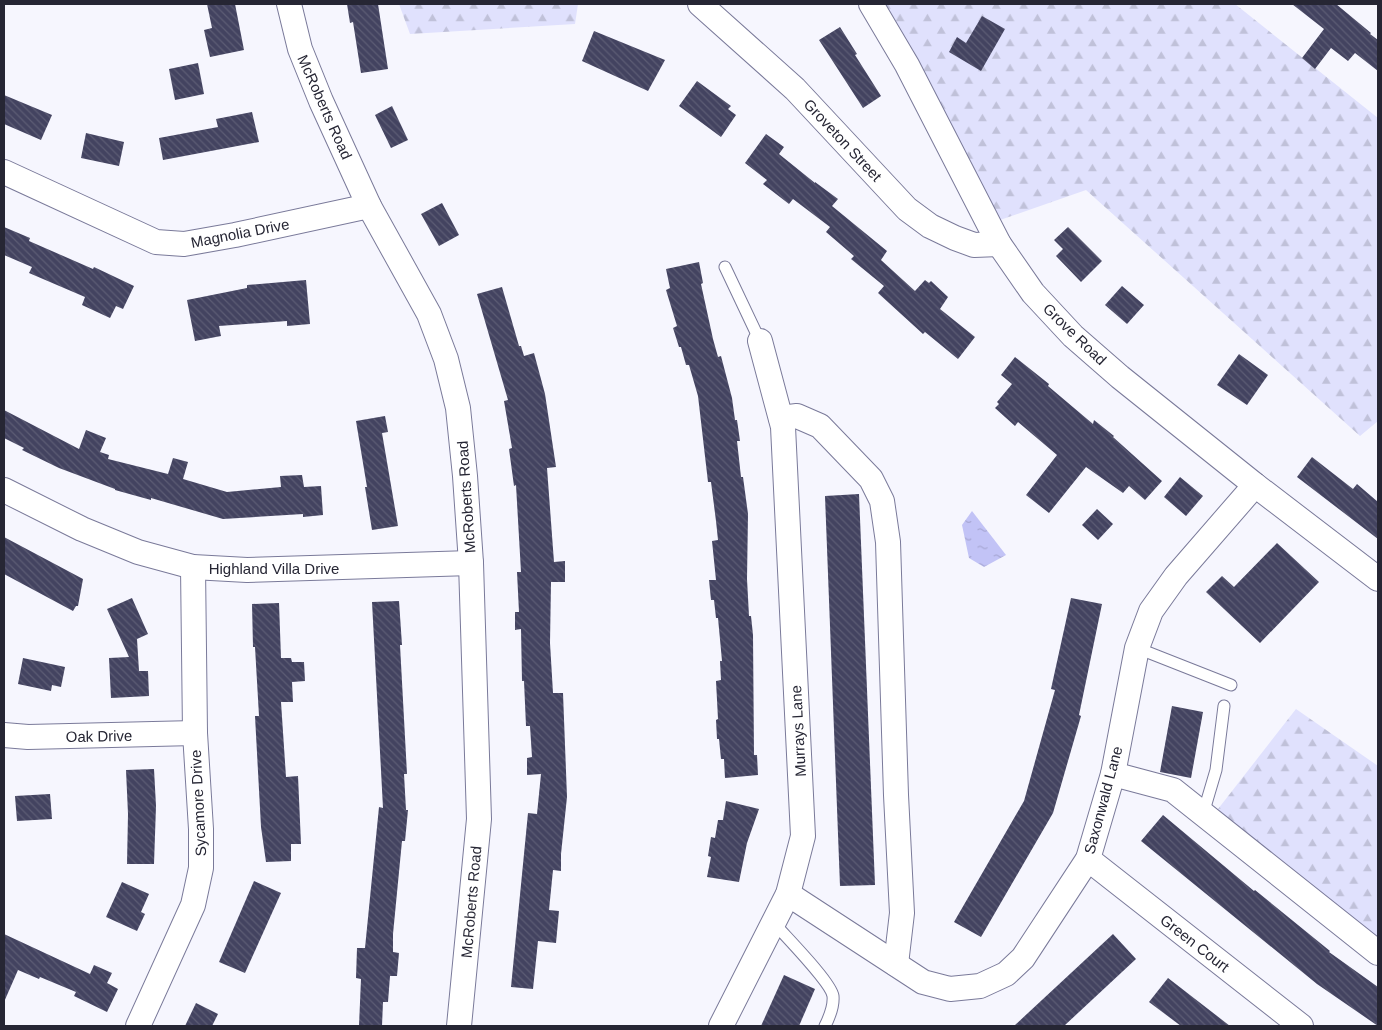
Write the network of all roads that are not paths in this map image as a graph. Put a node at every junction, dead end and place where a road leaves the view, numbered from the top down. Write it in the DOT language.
graph roads {
  1 [pos="289,4"];
  2 [pos="700,4"];
  3 [pos="871,4"];
  4 [pos="4,172"];
  5 [pos="370,206"];
  6 [pos="1000,244"];
  7 [pos="725,267"];
  8 [pos="760,341"];
  9 [pos="780,418"];
  10 [pos="1256,485"];
  11 [pos="4,490"];
  12 [pos="471,563"];
  13 [pos="193,568"];
  14 [pos="1378,579"];
  15 [pos="1138,648"];
  16 [pos="1231,685"];
  17 [pos="1224,706"];
  18 [pos="195,733"];
  19 [pos="4,735"];
  20 [pos="1113,774"];
  21 [pos="1203,814"];
  22 [pos="1088,859"];
  23 [pos="788,894"];
  24 [pos="774,923"];
  25 [pos="1378,953"];
  26 [pos="896,964"];
  27 [pos="138,1026"];
  28 [pos="459,1026"];
  29 [pos="721,1026"];
  30 [pos="825,1026"];
  31 [pos="1301,1026"];
  1 -- 5 [label="street, McRoberts Road"];
  2 -- 6 [label="street, Groveton Street"];
  3 -- 6 [label="street, Grove Road"];
  4 -- 5 [label="street, Magnolia Drive"];
  5 -- 12 [label="street, McRoberts Road"];
  6 -- 10 [label="street, Grove Road"];
  7 -- 8 [label="lane"];
  8 -- 9 [label="street, Murrays Lane"];
  9 -- 23 [label="street, Murrays Lane"];
  9 -- 26 [label="street"];
  10 -- 14 [label="street, Grove Road"];
  10 -- 15 [label="street, Saxonwald Lane"];
  11 -- 13 [label="street, Highland Villa Drive"];
  12 -- 13 [label="street, Highland Villa Drive"];
  12 -- 28 [label="street, McRoberts Road"];
  13 -- 18 [label="street, Sycamore Drive"];
  15 -- 16 [label="lane"];
  15 -- 20 [label="street, Saxonwald Lane"];
  17 -- 21 [label="lane"];
  18 -- 19 [label="street, Oak Drive"];
  18 -- 27 [label="street, Sycamore Drive"];
  20 -- 21 [label="street"];
  20 -- 22 [label="street, Saxonwald Lane"];
  21 -- 25 [label="street"];
  22 -- 26 [label="street, Saxonwald Lane"];
  22 -- 31 [label="street, Green Court"];
  23 -- 24 [label="street, Murrays Lane"];
  23 -- 26 [label="street, Saxonwald Lane"];
  24 -- 29 [label="street, Murrays Lane"];
  24 -- 30 [label="lane"];
}
